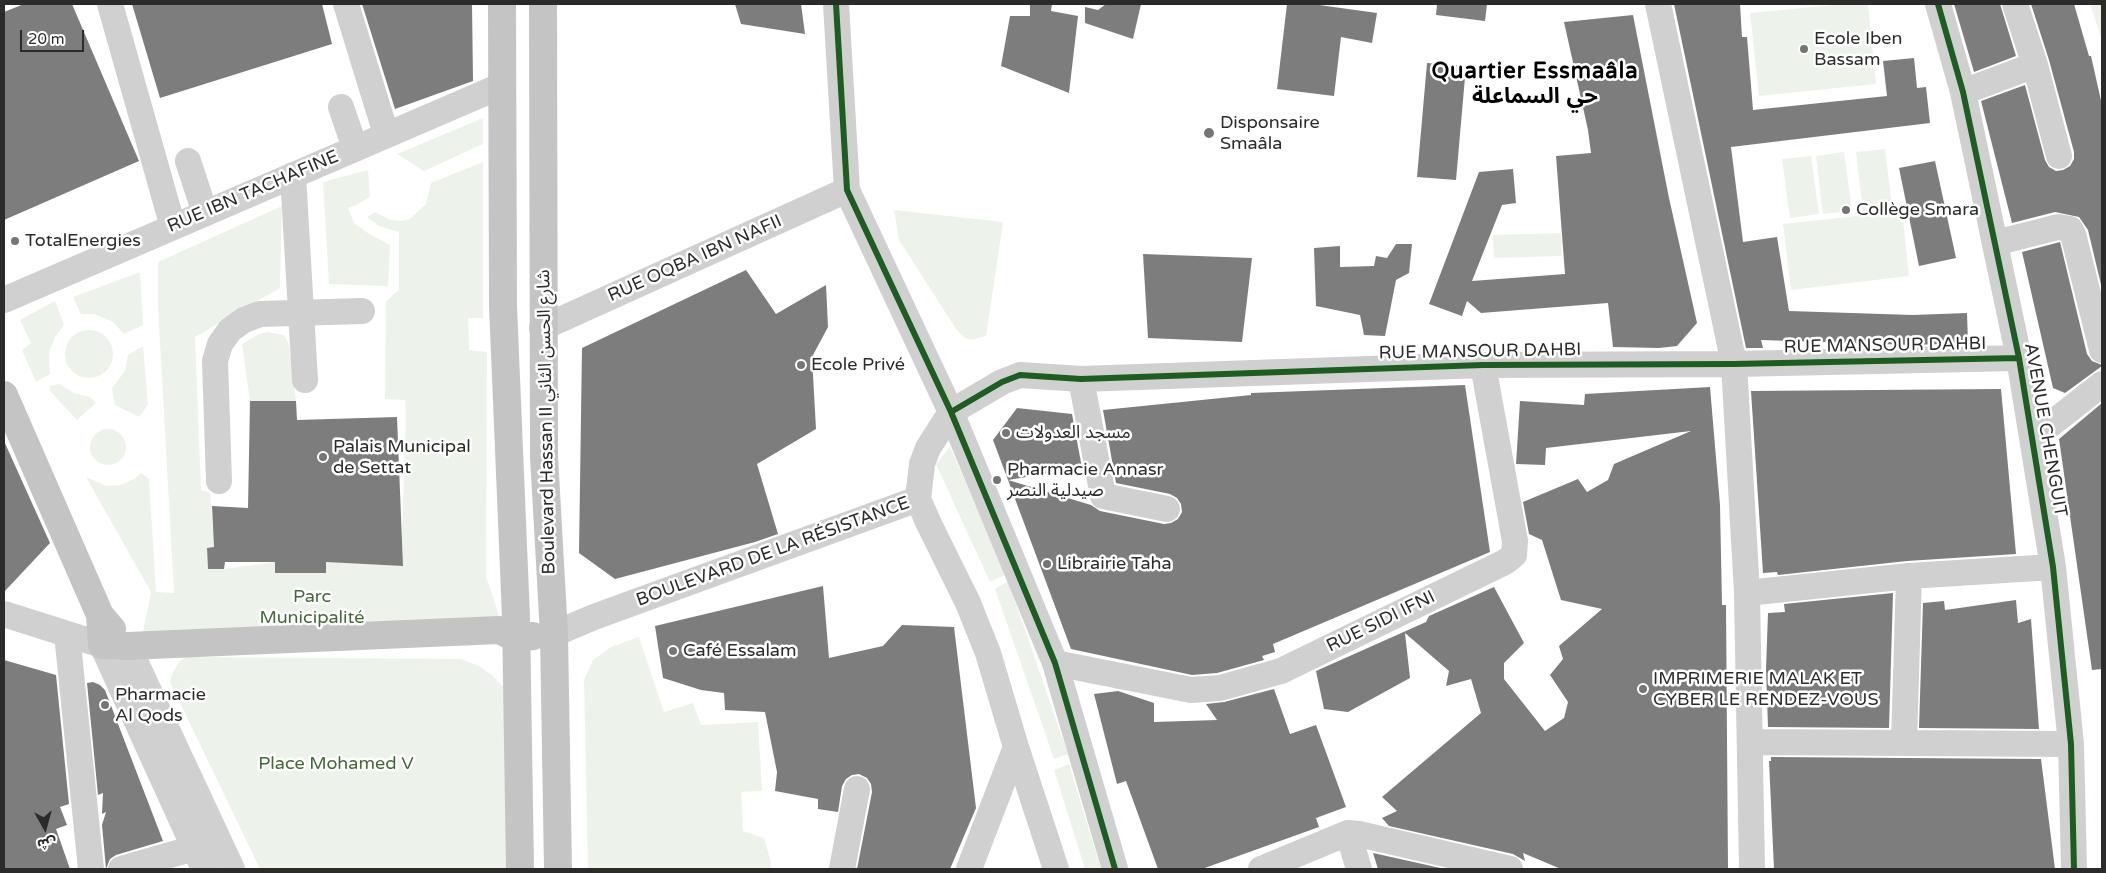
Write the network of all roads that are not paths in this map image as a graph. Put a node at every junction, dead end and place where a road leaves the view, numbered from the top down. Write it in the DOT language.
graph roads {
  1 [pos="110,4"];
  2 [pos="346,4"];
  3 [pos="502,4"];
  4 [pos="543,4"];
  5 [pos="836,4"];
  6 [pos="1658,4"];
  7 [pos="1938,4"];
  8 [pos="2015,4"];
  9 [pos="2035,65"];
  10 [pos="503,85"];
  11 [pos="1963,92"];
  12 [pos="341,107"];
  13 [pos="386,134"];
  14 [pos="355,148"];
  15 [pos="2059,156"];
  16 [pos="188,161"];
  17 [pos="293,175"];
  18 [pos="847,190"];
  19 [pos="205,213"];
  20 [pos="173,227"];
  21 [pos="1995,243"];
  22 [pos="4,300"];
  23 [pos="362,311"];
  24 [pos="301,312"];
  25 [pos="542,328"];
  26 [pos="2102,350"];
  27 [pos="2019,358"];
  28 [pos="1734,364"];
  29 [pos="1484,365"];
  30 [pos="1081,379"];
  31 [pos="305,380"];
  32 [pos="2102,384"];
  33 [pos="7,411"];
  34 [pos="950,412"];
  35 [pos="2032,440"];
  36 [pos="219,481"];
  37 [pos="918,499"];
  38 [pos="1167,509"];
  39 [pos="2054,566"];
  40 [pos="1909,576"];
  41 [pos="1747,593"];
  42 [pos="4,614"];
  43 [pos="554,625"];
  44 [pos="511,628"];
  45 [pos="67,634"];
  46 [pos="115,646"];
  47 [pos="1055,663"];
  48 [pos="1751,742"];
  49 [pos="1904,744"];
  50 [pos="2070,744"];
  51 [pos="1016,748"];
  52 [pos="857,789"];
  53 [pos="1348,833"];
  54 [pos="192,846"];
  55 [pos="91,869"];
  56 [pos="121,869"];
  57 [pos="204,869"];
  58 [pos="232,869"];
  59 [pos="520,869"];
  60 [pos="558,869"];
  61 [pos="842,869"];
  62 [pos="969,869"];
  63 [pos="1056,869"];
  64 [pos="1115,869"];
  65 [pos="1261,869"];
  66 [pos="1359,869"];
  67 [pos="1510,869"];
  68 [pos="1752,869"];
  69 [pos="2074,869"];
  1 -- 20 [label="street"];
  2 -- 13 [label="street"];
  3 -- 10 [label="main road, Boulevard Hassan II شارع الحسن الثاني"];
  4 -- 25 [label="main road, Boulevard Hassan II شارع الحسن الثاني"];
  5 -- 18 [label="street"];
  6 -- 28 [label="street"];
  7 -- 11 [label="street, AVENUE CHENGUIT"];
  8 -- 9 [label="street"];
  9 -- 11 [label="street"];
  9 -- 15 [label="street"];
  10 -- 13 [label="street, RUE IBN TACHAFINE"];
  10 -- 44 [label="main road, Boulevard Hassan II شارع الحسن الثاني"];
  11 -- 21 [label="street, AVENUE CHENGUIT"];
  12 -- 14 [label="street"];
  13 -- 14 [label="street, RUE IBN TACHAFINE"];
  14 -- 17 [label="street, RUE IBN TACHAFINE"];
  16 -- 19 [label="street"];
  17 -- 19 [label="street, RUE IBN TACHAFINE"];
  17 -- 24 [label="street"];
  18 -- 25 [label="street, RUE OQBA IBN NAFII"];
  18 -- 34 [label="street"];
  19 -- 20 [label="street, RUE IBN TACHAFINE"];
  20 -- 22 [label="street, RUE IBN TACHAFINE"];
  21 -- 26 [label="street"];
  21 -- 27 [label="street, AVENUE CHENGUIT"];
  23 -- 24 [label="street"];
  24 -- 31 [label="street"];
  24 -- 36 [label="street"];
  25 -- 43 [label="main road, Boulevard Hassan II شارع الحسن الثاني"];
  27 -- 28 [label="street, RUE MANSOUR DAHBI"];
  27 -- 35 [label="street, AVENUE CHENGUIT"];
  28 -- 29 [label="street, RUE MANSOUR DAHBI"];
  28 -- 41 [label="street"];
  29 -- 30 [label="street, RUE MANSOUR DAHBI"];
  29 -- 47 [label="street, RUE SIDI IFNI"];
  30 -- 34 [label="street, RUE MANSOUR DAHBI"];
  30 -- 38 [label="street"];
  32 -- 35 [label="street"];
  33 -- 46 [label="main road"];
  34 -- 37 [label="street, BOULEVARD DE LA RÉSISTANCE"];
  34 -- 47 [label="street"];
  35 -- 39 [label="street, AVENUE CHENGUIT"];
  37 -- 43 [label="street, BOULEVARD DE LA RÉSISTANCE"];
  37 -- 51 [label="street"];
  39 -- 40 [label="street"];
  39 -- 50 [label="street, AVENUE CHENGUIT"];
  40 -- 41 [label="street"];
  40 -- 49 [label="street"];
  41 -- 48 [label="street"];
  42 -- 45 [label="street"];
  43 -- 44 [label="main road, BOULEVARD DE LA RÉSISTANCE"];
  43 -- 60 [label="main road, Boulevard Hassan II شارع الحسن الثاني"];
  44 -- 46 [label="main road, BOULEVARD DE LA RÉSISTANCE"];
  44 -- 59 [label="main road, Boulevard Hassan II شارع الحسن الثاني"];
  45 -- 46 [label="street"];
  45 -- 55 [label="street"];
  46 -- 54 [label="street"];
  46 -- 58 [label="street"];
  47 -- 64 [label="street"];
  48 -- 49 [label="street"];
  48 -- 68 [label="street"];
  49 -- 50 [label="street"];
  50 -- 69 [label="street, AVENUE CHENGUIT"];
  51 -- 62 [label="street"];
  51 -- 63 [label="street"];
  52 -- 61 [label="street"];
  53 -- 65 [label="street"];
  53 -- 66 [label="street"];
  53 -- 67 [label="street"];
  54 -- 56 [label="street"];
  54 -- 57 [label="street"];
}
